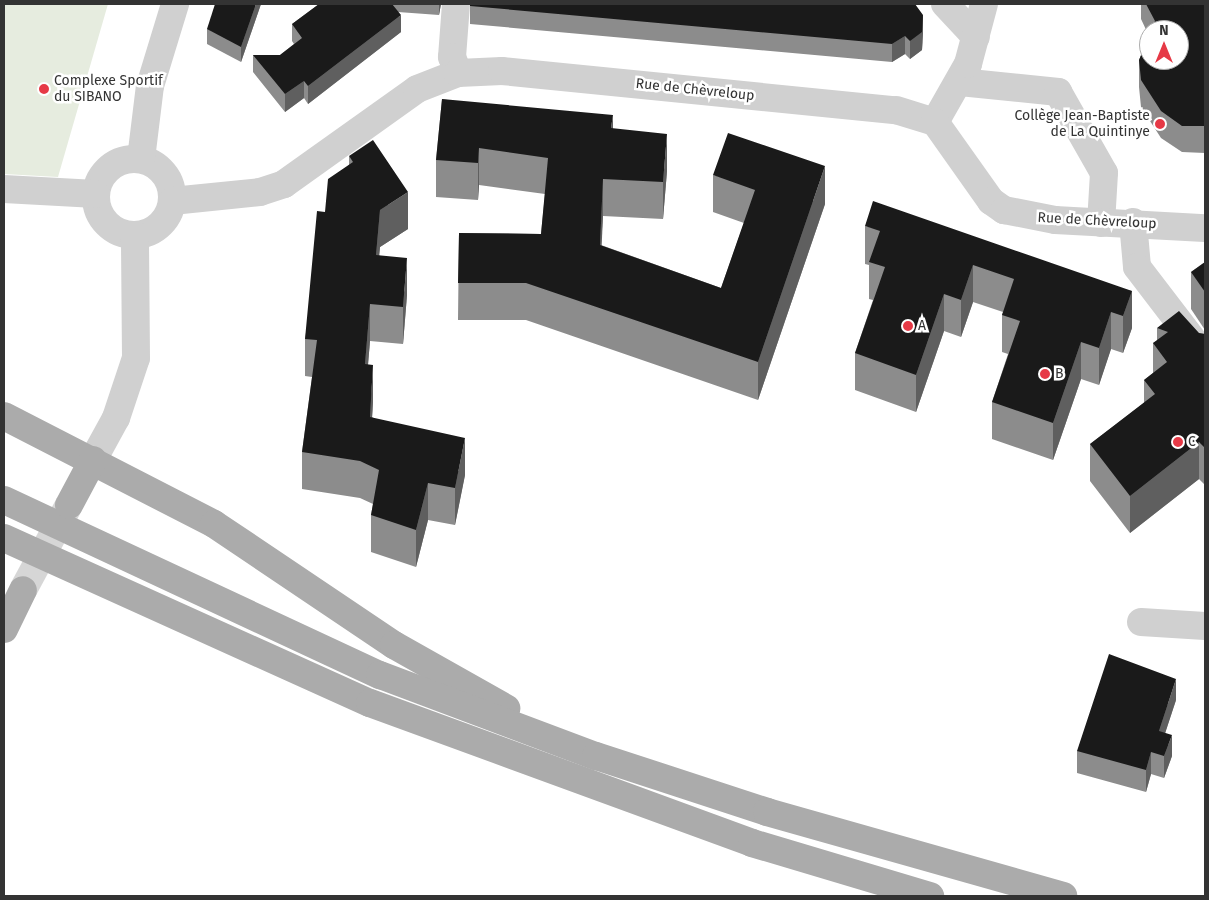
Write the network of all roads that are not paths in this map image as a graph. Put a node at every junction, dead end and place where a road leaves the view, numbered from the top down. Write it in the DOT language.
graph roads {
  1 [pos="175,4"];
  2 [pos="456,4"];
  3 [pos="945,4"];
  4 [pos="984,4"];
  5 [pos="976,37"];
  6 [pos="458,73"];
  7 [pos="960,82"];
  8 [pos="936,122"];
  9 [pos="140,159"];
  10 [pos="4,189"];
  11 [pos="96,194"];
  12 [pos="172,201"];
  13 [pos="1133,222"];
  14 [pos="1101,223"];
  15 [pos="1205,228"];
  16 [pos="135,235"];
  17 [pos="1205,356"];
  18 [pos="4,416"];
  19 [pos="93,460"];
  20 [pos="4,500"];
  21 [pos="69,505"];
  22 [pos="4,538"];
  23 [pos="23,590"];
  24 [pos="1142,622"];
  25 [pos="1205,626"];
  26 [pos="4,629"];
  27 [pos="580,749"];
  28 [pos="930,896"];
  29 [pos="1063,896"];
  1 -- 9 [label="street"];
  2 -- 6 [label="street"];
  3 -- 5 [label="street"];
  4 -- 5 [label="street"];
  5 -- 7 [label="street"];
  6 -- 8 [label="street, Rue de Chèvreloup"];
  6 -- 12 [label="street, Rue de Chèvreloup"];
  7 -- 8 [label="street"];
  7 -- 14 [label="street"];
  8 -- 14 [label="street, Rue de Chèvreloup"];
  9 -- 11 [label="street"];
  9 -- 12 [label="street"];
  10 -- 11 [label="street"];
  11 -- 16 [label="street"];
  12 -- 16 [label="street"];
  13 -- 14 [label="street, Rue de Chèvreloup"];
  13 -- 15 [label="street, Rue de Chèvreloup"];
  13 -- 17 [label="street"];
  16 -- 19 [label="street"];
  18 -- 19 [label="main road"];
  19 -- 21 [label="main road"];
  19 -- 27 [label="main road"];
  20 -- 27 [label="main road"];
  22 -- 28 [label="main road"];
  23 -- 26 [label="main road"];
  24 -- 25 [label="street"];
  27 -- 29 [label="main road"];
}
